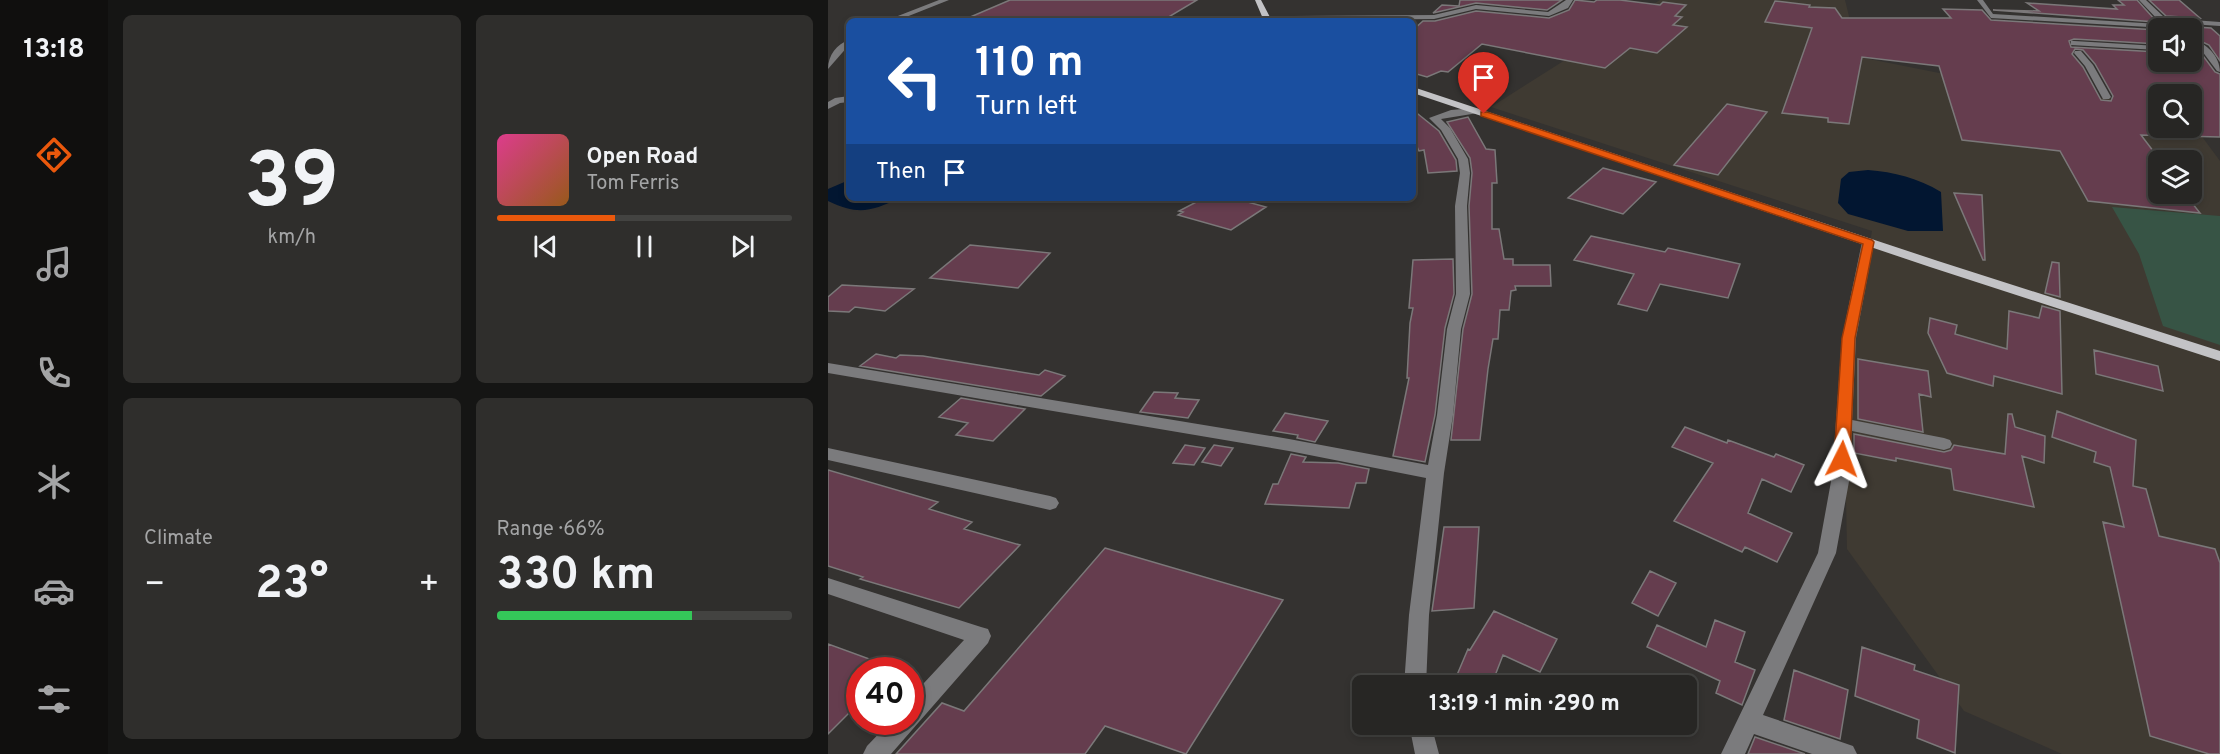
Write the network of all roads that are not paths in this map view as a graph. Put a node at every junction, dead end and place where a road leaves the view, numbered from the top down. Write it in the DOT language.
graph roads {
  1 [pos="946,0"];
  2 [pos="1258,0"];
  3 [pos="1570,0"];
  4 [pos="1980,0"];
  5 [pos="2142,0"];
  6 [pos="897,18"];
  7 [pos="1264,18"];
  8 [pos="1378,18"];
  9 [pos="2161,18"];
  10 [pos="2054,19"];
  11 [pos="2202,23"];
  12 [pos="2220,24"];
  13 [pos="2148,26"];
  14 [pos="2070,37"];
  15 [pos="846,43"];
  16 [pos="2202,45"];
  17 [pos="828,46"];
  18 [pos="2148,47"];
  19 [pos="2202,54"];
  20 [pos="2209,55"];
  21 [pos="828,66"];
  22 [pos="2220,69"];
  23 [pos="1416,91"];
  24 [pos="828,93"];
  25 [pos="2106,97"];
  26 [pos="846,99"];
  27 [pos="838,100"];
  28 [pos="828,106"];
  29 [pos="1475,111"];
  30 [pos="1868,242"];
  31 [pos="2220,356"];
  32 [pos="828,368"];
  33 [pos="1844,424"];
  34 [pos="1944,444"];
  35 [pos="828,454"];
  36 [pos="1435,473"];
  37 [pos="1050,503"];
  38 [pos="828,586"];
  39 [pos="1416,675"];
  40 [pos="924,699"];
  41 [pos="1748,720"];
  42 [pos="893,735"];
  43 [pos="1422,735"];
  44 [pos="876,754"];
  45 [pos="1426,754"];
  46 [pos="1733,754"];
  47 [pos="1845,754"];
  1 -- 6 [label="street"];
  2 -- 7 [label="main road"];
  3 -- 8 [label="street"];
  4 -- 10 [label="street"];
  5 -- 9 [label="street"];
  10 -- 13 [label="street"];
  10 -- 14 [label="street"];
  11 -- 12 [label="street"];
  14 -- 18 [label="street"];
  14 -- 25 [label="street"];
  15 -- 17 [label="street"];
  15 -- 21 [label="street"];
  16 -- 20 [label="street"];
  19 -- 20 [label="street"];
  20 -- 22 [label="street"];
  23 -- 29 [label="main road"];
  24 -- 27 [label="street"];
  26 -- 27 [label="street"];
  27 -- 28 [label="street"];
  29 -- 30 [label="main road"];
  29 -- 36 [label="street"];
  30 -- 31 [label="main road"];
  30 -- 33 [label="street"];
  32 -- 36 [label="street"];
  33 -- 34 [label="street"];
  33 -- 41 [label="street"];
  35 -- 37 [label="street"];
  36 -- 39 [label="street"];
  38 -- 40 [label="street"];
  41 -- 46 [label="street"];
  41 -- 47 [label="street"];
  42 -- 44 [label="street"];
  43 -- 45 [label="street"];
}
